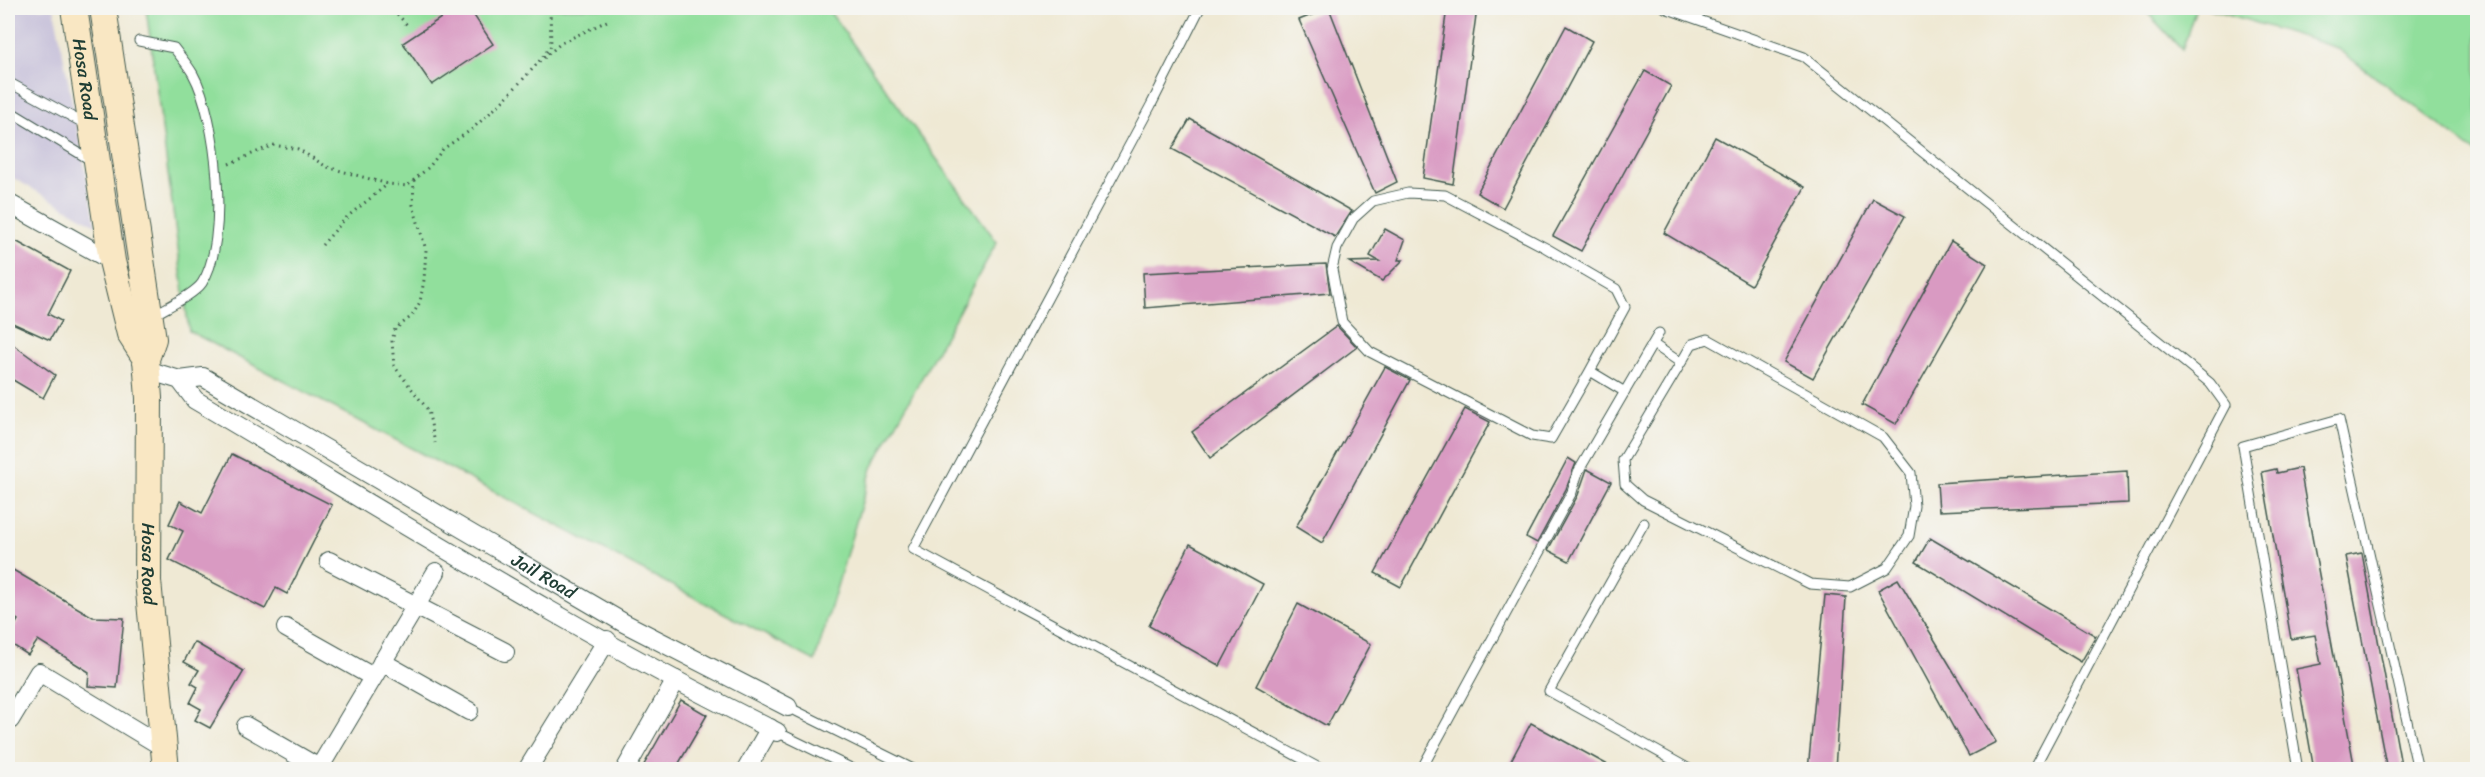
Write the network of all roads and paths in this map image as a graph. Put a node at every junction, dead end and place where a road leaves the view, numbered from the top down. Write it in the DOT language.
graph roads {
  1 [pos="74,8"];
  2 [pos="103,8"];
  3 [pos="397,8"];
  4 [pos="550,8"];
  5 [pos="1200,8"];
  6 [pos="1665,8"];
  7 [pos="607,21"];
  8 [pos="409,27"];
  9 [pos="139,41"];
  10 [pos="538,63"];
  11 [pos="8,82"];
  12 [pos="8,110"];
  13 [pos="92,128"];
  14 [pos="97,164"];
  15 [pos="217,171"];
  16 [pos="415,179"];
  17 [pos="388,184"];
  18 [pos="8,203"];
  19 [pos="322,245"];
  20 [pos="112,261"];
  21 [pos="150,317"];
  22 [pos="1659,333"];
  23 [pos="1653,344"];
  24 [pos="1681,363"];
  25 [pos="147,365"];
  26 [pos="1590,371"];
  27 [pos="180,380"];
  28 [pos="1625,392"];
  29 [pos="435,442"];
  30 [pos="1644,523"];
  31 [pos="329,561"];
  32 [pos="436,572"];
  33 [pos="416,605"];
  34 [pos="286,628"];
  35 [pos="607,640"];
  36 [pos="505,652"];
  37 [pos="378,669"];
  38 [pos="676,680"];
  39 [pos="788,707"];
  40 [pos="469,711"];
  41 [pos="8,719"];
  42 [pos="246,726"];
  43 [pos="774,730"];
  44 [pos="165,758"];
  45 [pos="319,769"];
  46 [pos="526,770"];
  47 [pos="625,770"];
  48 [pos="746,770"];
  49 [pos="855,770"];
  50 [pos="915,770"];
  51 [pos="1323,770"];
  52 [pos="1421,770"];
  53 [pos="1691,770"];
  54 [pos="2033,770"];
  55 [pos="2298,770"];
  56 [pos="2418,770"];
  1 -- 13 [label="main road, Hosa Road"];
  2 -- 21 [label="main road, Hosa Road"];
  3 -- 8 [label="path"];
  4 -- 10 [label="path"];
  5 -- 51 [label="lane"];
  6 -- 54 [label="lane"];
  7 -- 10 [label="path"];
  9 -- 15 [label="lane"];
  10 -- 16 [label="path"];
  11 -- 13 [label="lane"];
  12 -- 14 [label="lane"];
  13 -- 14 [label="main road, Hosa Road"];
  14 -- 20 [label="main road, Hosa Road"];
  15 -- 17 [label="path"];
  15 -- 21 [label="lane"];
  16 -- 17 [label="path"];
  16 -- 29 [label="path"];
  17 -- 19 [label="path"];
  18 -- 20 [label="street"];
  20 -- 25 [label="main road, Hosa Road"];
  21 -- 25 [label="main road, Hosa Road"];
  22 -- 23 [label="lane"];
  23 -- 24 [label="lane"];
  23 -- 28 [label="lane"];
  24 -- 24 [label="lane"];
  25 -- 27 [label="street, Jail Road"];
  25 -- 44 [label="main road, Hosa Road"];
  26 -- 26 [label="lane"];
  26 -- 28 [label="lane"];
  27 -- 35 [label="street"];
  27 -- 39 [label="street, Jail Road"];
  28 -- 52 [label="lane"];
  30 -- 53 [label="lane"];
  31 -- 33 [label="street"];
  32 -- 33 [label="street"];
  33 -- 36 [label="street"];
  33 -- 37 [label="street"];
  34 -- 37 [label="street"];
  35 -- 38 [label="street"];
  35 -- 46 [label="street"];
  37 -- 40 [label="street"];
  37 -- 45 [label="street"];
  38 -- 43 [label="street"];
  38 -- 47 [label="street"];
  39 -- 50 [label="lane, Jail Road"];
  41 -- 44 [label="street"];
  42 -- 45 [label="street"];
  43 -- 48 [label="street"];
  43 -- 49 [label="lane"];
  55 -- 56 [label="lane"];
}
